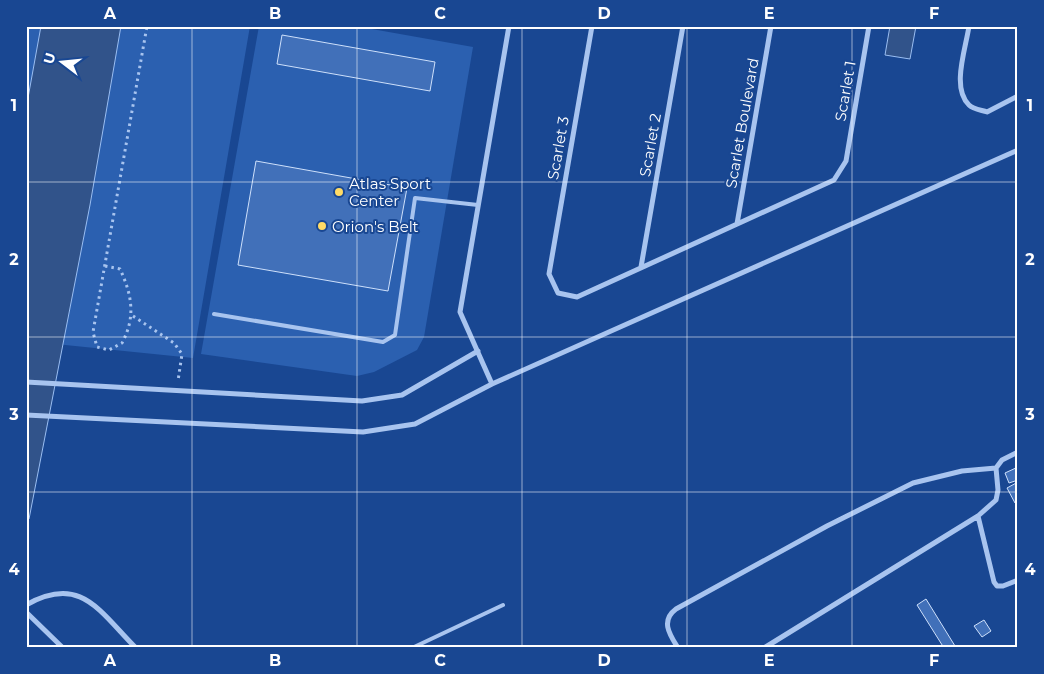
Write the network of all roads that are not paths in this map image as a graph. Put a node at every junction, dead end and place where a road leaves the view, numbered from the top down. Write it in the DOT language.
graph roads {
  1 [pos="508,26"];
  2 [pos="592,26"];
  3 [pos="683,26"];
  4 [pos="771,26"];
  5 [pos="869,26"];
  6 [pos="969,26"];
  7 [pos="1018,96"];
  8 [pos="1018,150"];
  9 [pos="478,205"];
  10 [pos="737,224"];
  11 [pos="641,268"];
  12 [pos="214,314"];
  13 [pos="478,351"];
  14 [pos="26,382"];
  15 [pos="492,384"];
  16 [pos="26,415"];
  17 [pos="1018,452"];
  18 [pos="996,468"];
  19 [pos="978,516"];
  20 [pos="1018,580"];
  21 [pos="26,605"];
  22 [pos="502,605"];
  23 [pos="26,612"];
  24 [pos="63,648"];
  25 [pos="136,648"];
  26 [pos="412,648"];
  27 [pos="678,648"];
  28 [pos="764,648"];
  1 -- 9 [label="street"];
  2 -- 11 [label="street, Scarlet 3"];
  3 -- 11 [label="street, Scarlet 2"];
  4 -- 10 [label="street, Scarlet Boulevard"];
  5 -- 10 [label="street, Scarlet 1"];
  6 -- 7 [label="street"];
  8 -- 15 [label="street"];
  9 -- 12 [label="lane"];
  9 -- 13 [label="street"];
  10 -- 11 [label="street"];
  13 -- 14 [label="street"];
  13 -- 15 [label="street"];
  15 -- 16 [label="street"];
  17 -- 18 [label="street"];
  18 -- 19 [label="street"];
  18 -- 27 [label="street"];
  19 -- 20 [label="street"];
  19 -- 28 [label="street"];
  21 -- 25 [label="street"];
  22 -- 26 [label="lane"];
  23 -- 24 [label="street"];
}
